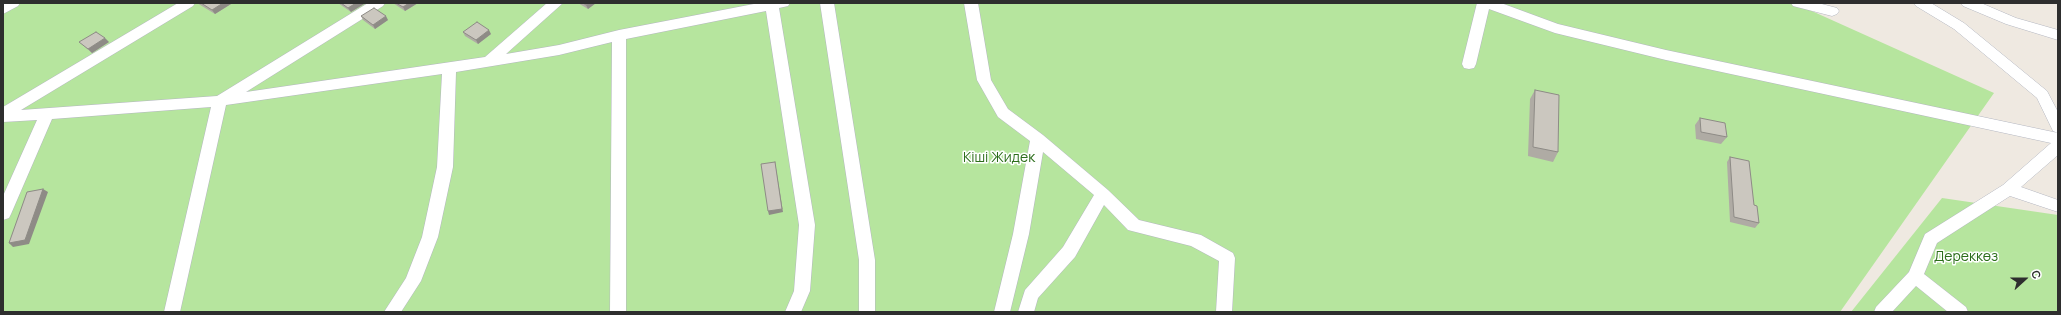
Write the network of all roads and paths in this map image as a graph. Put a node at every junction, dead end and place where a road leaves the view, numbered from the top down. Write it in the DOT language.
graph roads {
  1 [pos="13,3"];
  2 [pos="188,3"];
  3 [pos="378,3"];
  4 [pos="556,3"];
  5 [pos="828,3"];
  6 [pos="971,3"];
  7 [pos="1485,3"];
  8 [pos="1798,3"];
  9 [pos="1922,3"];
  10 [pos="1968,3"];
  11 [pos="778,4"];
  12 [pos="3,9"];
  13 [pos="1832,11"];
  14 [pos="619,35"];
  15 [pos="2058,35"];
  16 [pos="490,60"];
  17 [pos="1469,64"];
  18 [pos="449,68"];
  19 [pos="220,101"];
  20 [pos="46,115"];
  21 [pos="3,116"];
  22 [pos="2058,127"];
  23 [pos="1038,139"];
  24 [pos="2058,139"];
  25 [pos="2058,146"];
  26 [pos="2008,189"];
  27 [pos="1103,194"];
  28 [pos="2058,206"];
  29 [pos="3,214"];
  30 [pos="1915,276"];
  31 [pos="172,312"];
  32 [pos="392,312"];
  33 [pos="618,312"];
  34 [pos="792,312"];
  35 [pos="868,312"];
  36 [pos="1002,312"];
  37 [pos="1026,312"];
  38 [pos="1224,312"];
  39 [pos="1882,312"];
  40 [pos="1960,312"];
  1 -- 12 [label="street"];
  2 -- 21 [label="street"];
  3 -- 19 [label="street"];
  4 -- 16 [label="street"];
  5 -- 35 [label="street"];
  6 -- 23 [label="street"];
  7 -- 17 [label="street"];
  7 -- 24 [label="street"];
  8 -- 13 [label="street"];
  9 -- 22 [label="street"];
  10 -- 15 [label="street"];
  11 -- 14 [label="street"];
  11 -- 34 [label="street"];
  14 -- 16 [label="street"];
  14 -- 33 [label="street"];
  16 -- 18 [label="street"];
  18 -- 19 [label="street"];
  18 -- 32 [label="street"];
  19 -- 20 [label="street"];
  19 -- 31 [label="street"];
  20 -- 21 [label="street"];
  20 -- 29 [label="street"];
  23 -- 27 [label="street"];
  23 -- 36 [label="street"];
  25 -- 26 [label="street"];
  26 -- 28 [label="street"];
  26 -- 30 [label="street"];
  27 -- 37 [label="street"];
  27 -- 38 [label="street"];
  30 -- 39 [label="street"];
  30 -- 40 [label="street"];
}
